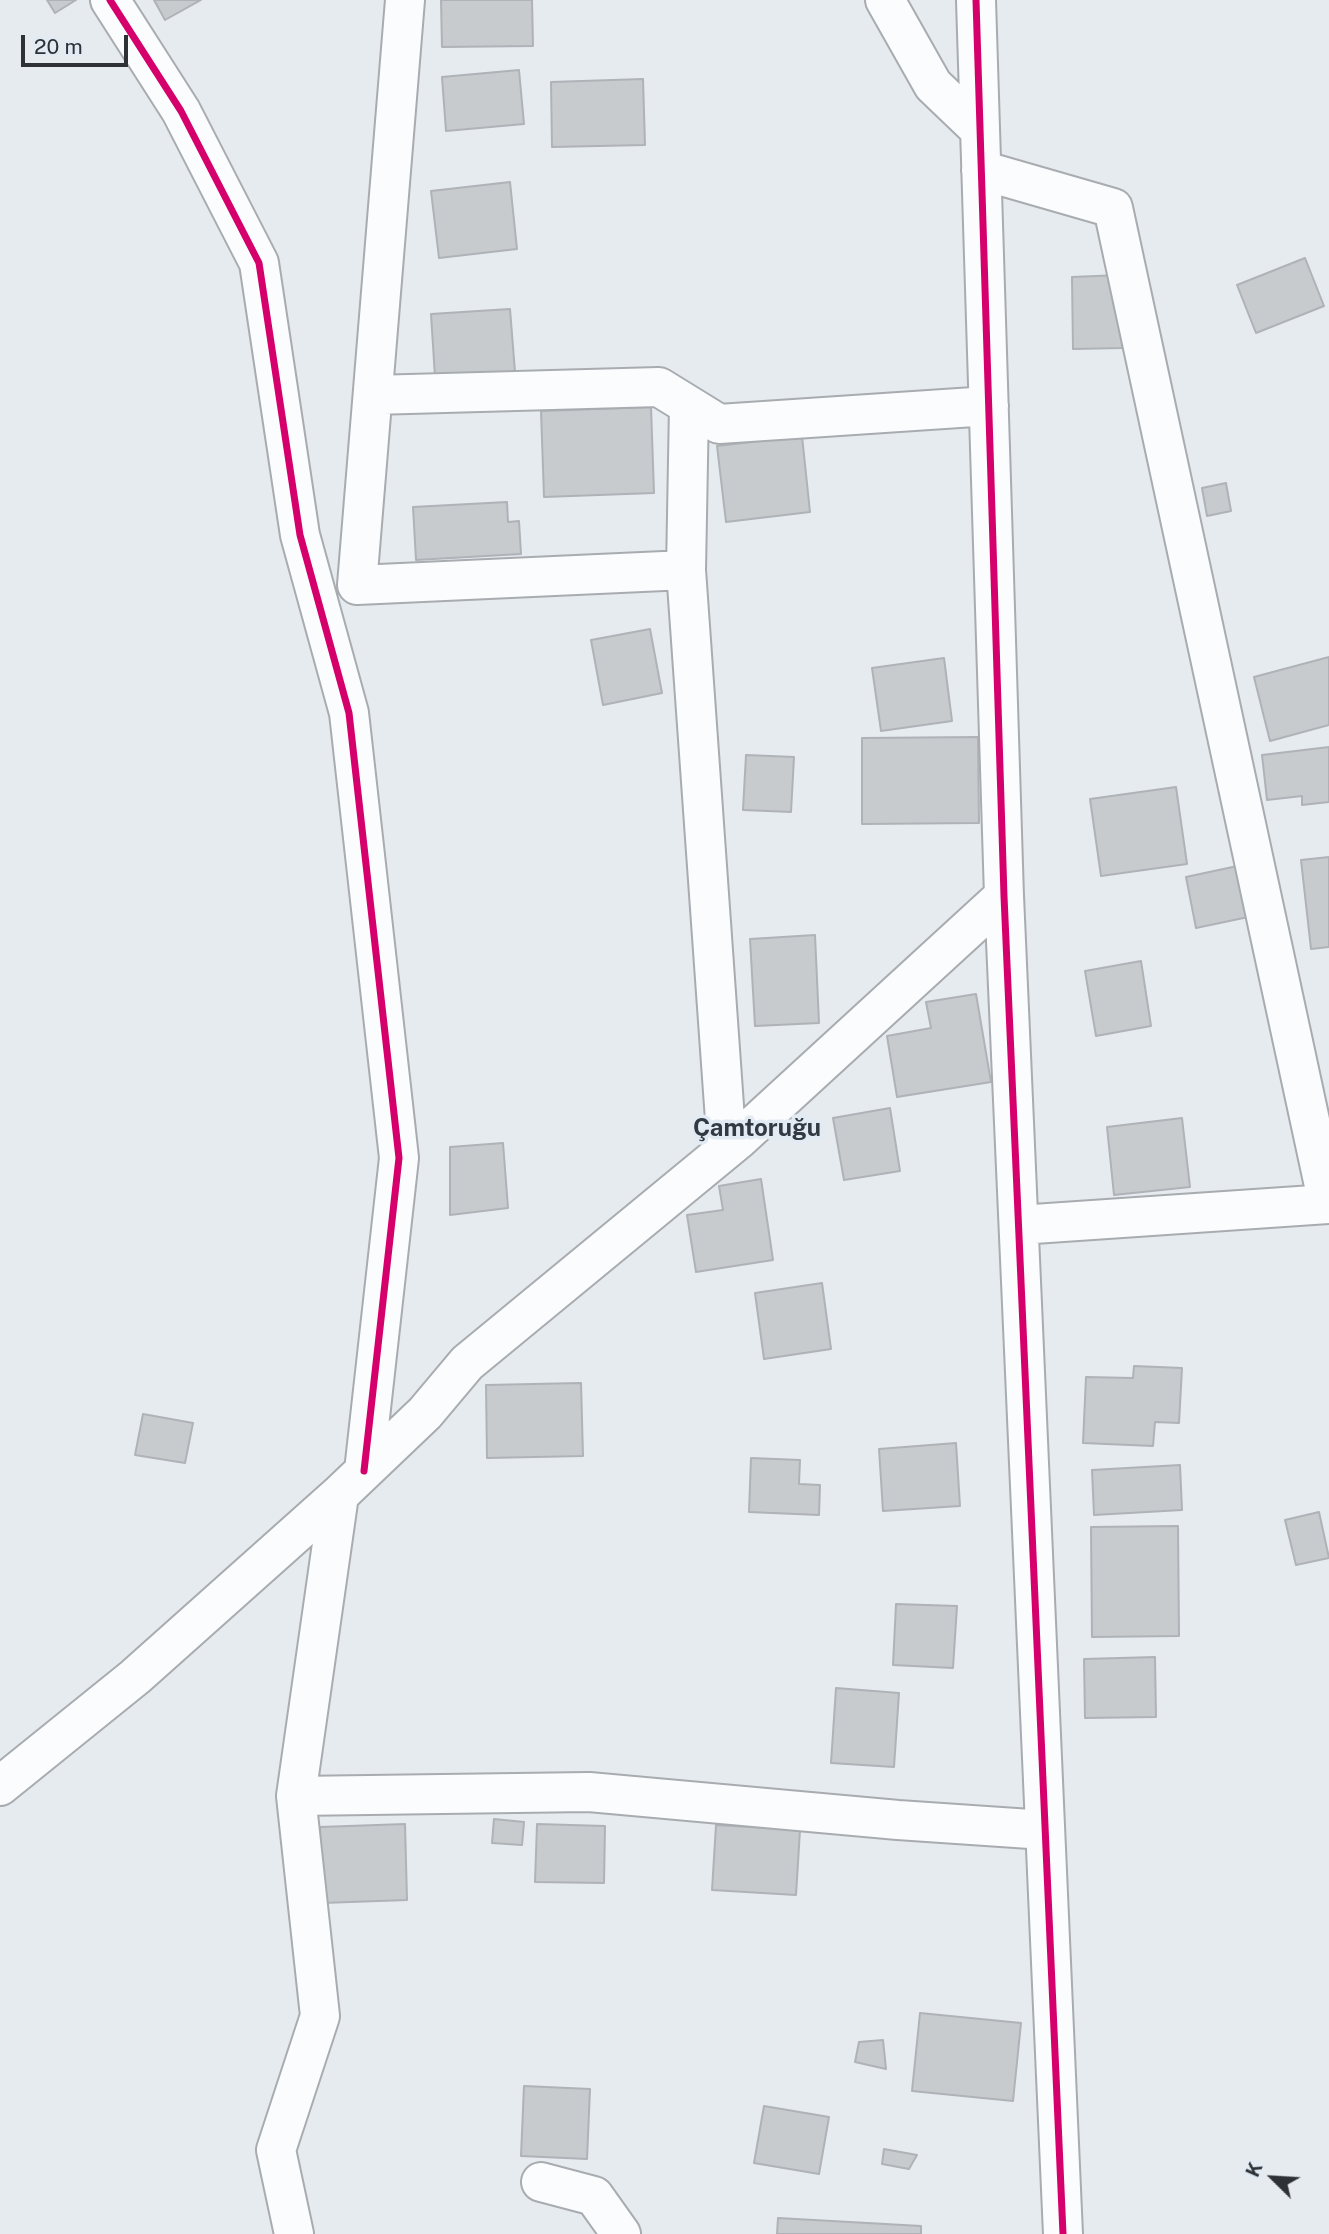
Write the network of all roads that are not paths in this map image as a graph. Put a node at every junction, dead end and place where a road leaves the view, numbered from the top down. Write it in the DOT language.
graph roads {
  1 [pos="110,0"];
  2 [pos="405,0"];
  3 [pos="886,0"];
  4 [pos="976,0"];
  5 [pos="980,130"];
  6 [pos="981,170"];
  7 [pos="373,395"];
  8 [pos="689,405"];
  9 [pos="989,406"];
  10 [pos="686,570"];
  11 [pos="1004,896"];
  12 [pos="727,1149"];
  13 [pos="1019,1225"];
  14 [pos="351,1483"];
  15 [pos="0,1786"];
  16 [pos="296,1796"];
  17 [pos="1045,1830"];
  18 [pos="541,2182"];
  19 [pos="294,2234"];
  20 [pos="621,2234"];
  21 [pos="1063,2234"];
  1 -- 14 [label="street"];
  2 -- 7 [label="street"];
  3 -- 5 [label="street"];
  4 -- 5 [label="street"];
  5 -- 6 [label="street"];
  6 -- 9 [label="street"];
  6 -- 13 [label="street"];
  7 -- 8 [label="street"];
  7 -- 10 [label="street"];
  8 -- 9 [label="street"];
  8 -- 10 [label="street"];
  9 -- 11 [label="street"];
  10 -- 12 [label="street"];
  11 -- 12 [label="street"];
  11 -- 13 [label="street"];
  12 -- 14 [label="street"];
  13 -- 17 [label="street"];
  14 -- 15 [label="street"];
  14 -- 16 [label="street"];
  16 -- 17 [label="street"];
  16 -- 19 [label="street"];
  17 -- 21 [label="street"];
  18 -- 20 [label="street"];
}
